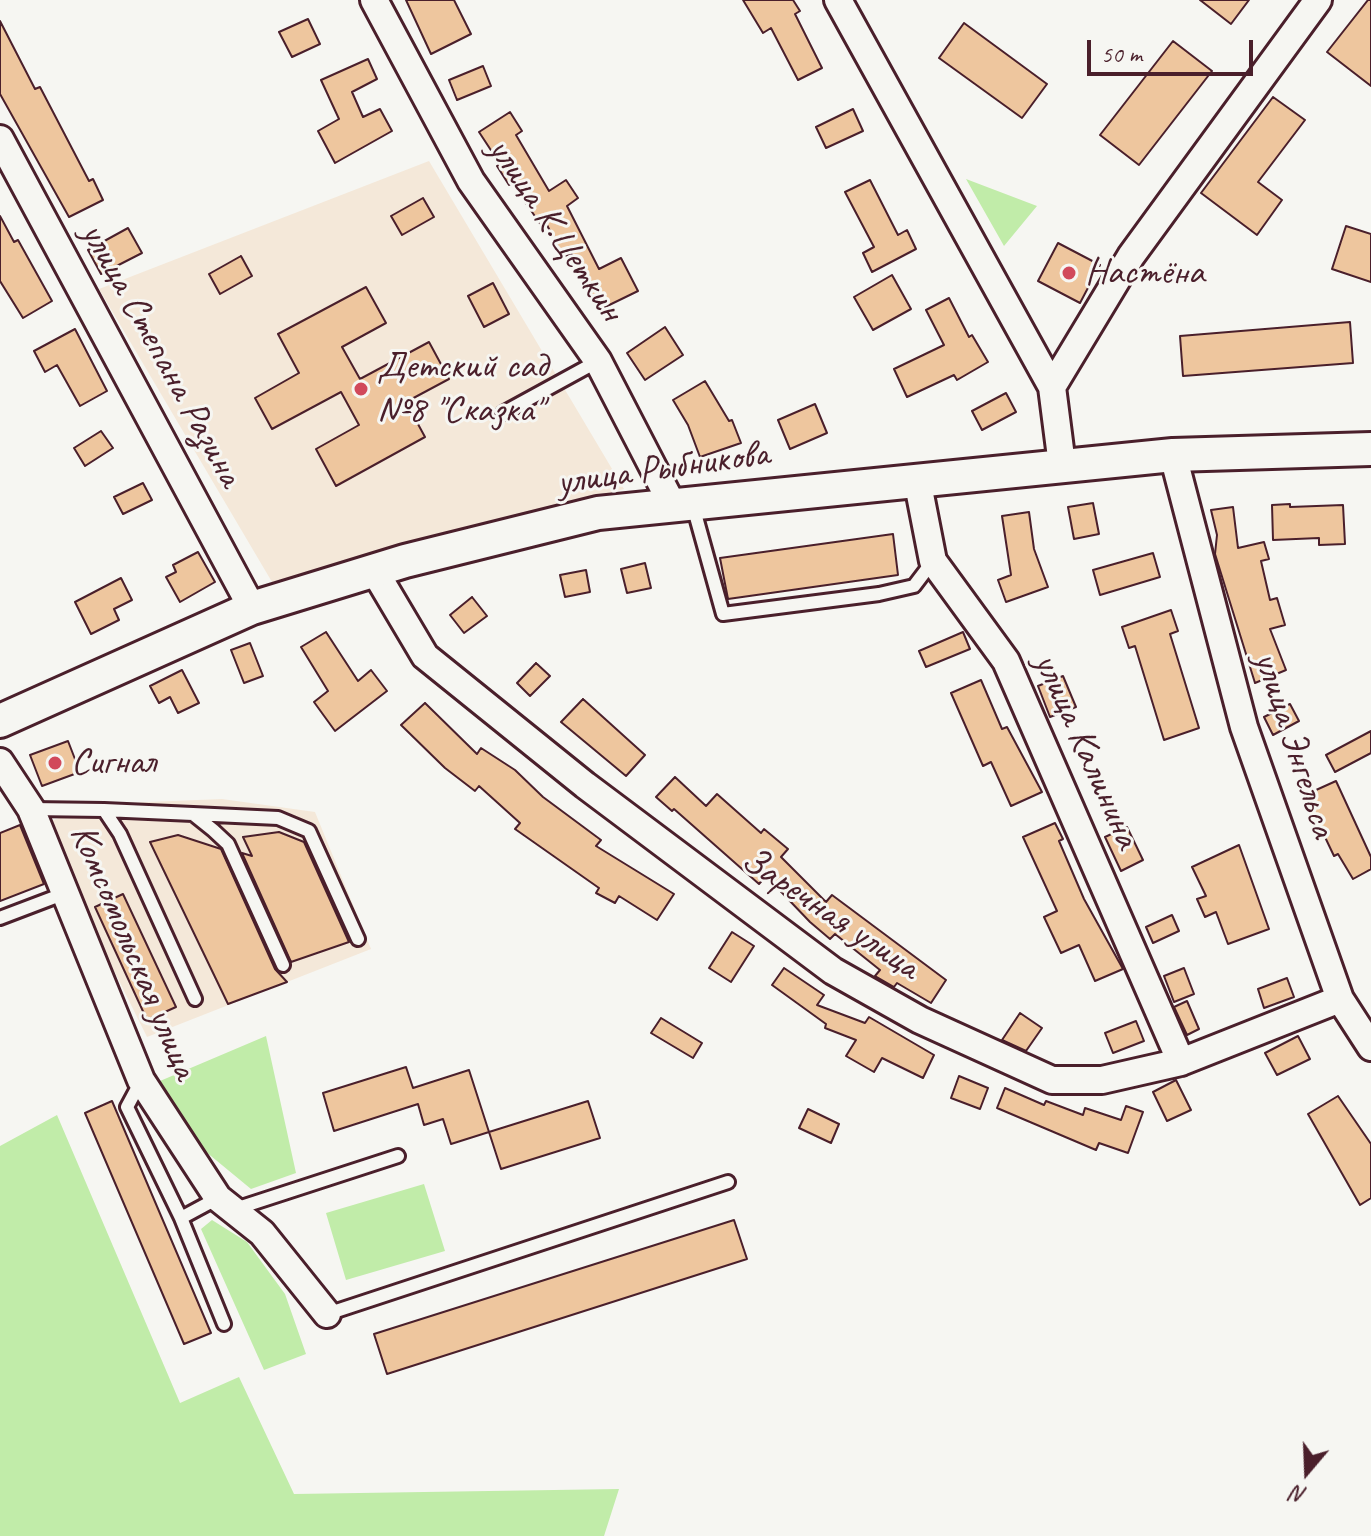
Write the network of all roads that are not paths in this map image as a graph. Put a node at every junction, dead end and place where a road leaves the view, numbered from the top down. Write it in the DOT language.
graph roads {
  1 [pos="374,0"];
  2 [pos="838,0"];
  3 [pos="1318,0"];
  4 [pos="0,139"];
  5 [pos="598,361"];
  6 [pos="1052,387"];
  7 [pos="503,413"];
  8 [pos="1371,449"];
  9 [pos="1173,455"];
  10 [pos="1062,465"];
  11 [pos="917,479"];
  12 [pos="682,503"];
  13 [pos="933,561"];
  14 [pos="374,570"];
  15 [pos="252,608"];
  16 [pos="0,721"];
  17 [pos="0,762"];
  18 [pos="31,809"];
  19 [pos="104,810"];
  20 [pos="193,814"];
  21 [pos="63,894"];
  22 [pos="0,918"];
  23 [pos="358,939"];
  24 [pos="283,965"];
  25 [pos="195,999"];
  26 [pos="1340,999"];
  27 [pos="1371,1047"];
  28 [pos="1181,1062"];
  29 [pos="141,1080"];
  30 [pos="398,1156"];
  31 [pos="728,1182"];
  32 [pos="225,1204"];
  33 [pos="181,1218"];
  34 [pos="327,1314"];
  35 [pos="224,1324"];
  1 -- 5 [label="street, улица К.Цеткин"];
  2 -- 6 [label="street"];
  3 -- 6 [label="street"];
  4 -- 15 [label="street, улица Степана Разина"];
  5 -- 7 [label="lane"];
  5 -- 12 [label="street, улица К.Цеткин"];
  6 -- 10 [label="street"];
  8 -- 9 [label="street, улица Рыбникова"];
  9 -- 10 [label="street, улица Рыбникова"];
  9 -- 26 [label="street, улица Энгельса"];
  10 -- 11 [label="street, улица Рыбникова"];
  11 -- 12 [label="street, улица Рыбникова"];
  11 -- 13 [label="street, улица Калинина"];
  12 -- 13 [label="lane"];
  12 -- 14 [label="street, улица Рыбникова"];
  13 -- 28 [label="street, улица Калинина"];
  14 -- 15 [label="street, улица Рыбникова"];
  14 -- 28 [label="street, Заречная улица"];
  15 -- 16 [label="street, улица Рыбникова"];
  17 -- 18 [label="street, Комсомольская улица"];
  18 -- 19 [label="lane"];
  18 -- 21 [label="street, Комсомольская улица"];
  19 -- 20 [label="lane"];
  19 -- 25 [label="lane"];
  20 -- 23 [label="lane"];
  20 -- 24 [label="lane"];
  21 -- 22 [label="lane"];
  21 -- 29 [label="street, Комсомольская улица"];
  26 -- 27 [label="street, улица Энгельса"];
  26 -- 28 [label="street, Заречная улица"];
  29 -- 32 [label="street, Комсомольская улица"];
  29 -- 33 [label="lane"];
  30 -- 32 [label="lane"];
  31 -- 34 [label="lane"];
  32 -- 33 [label="lane"];
  32 -- 34 [label="street, Комсомольская улица"];
  33 -- 35 [label="lane"];
}
